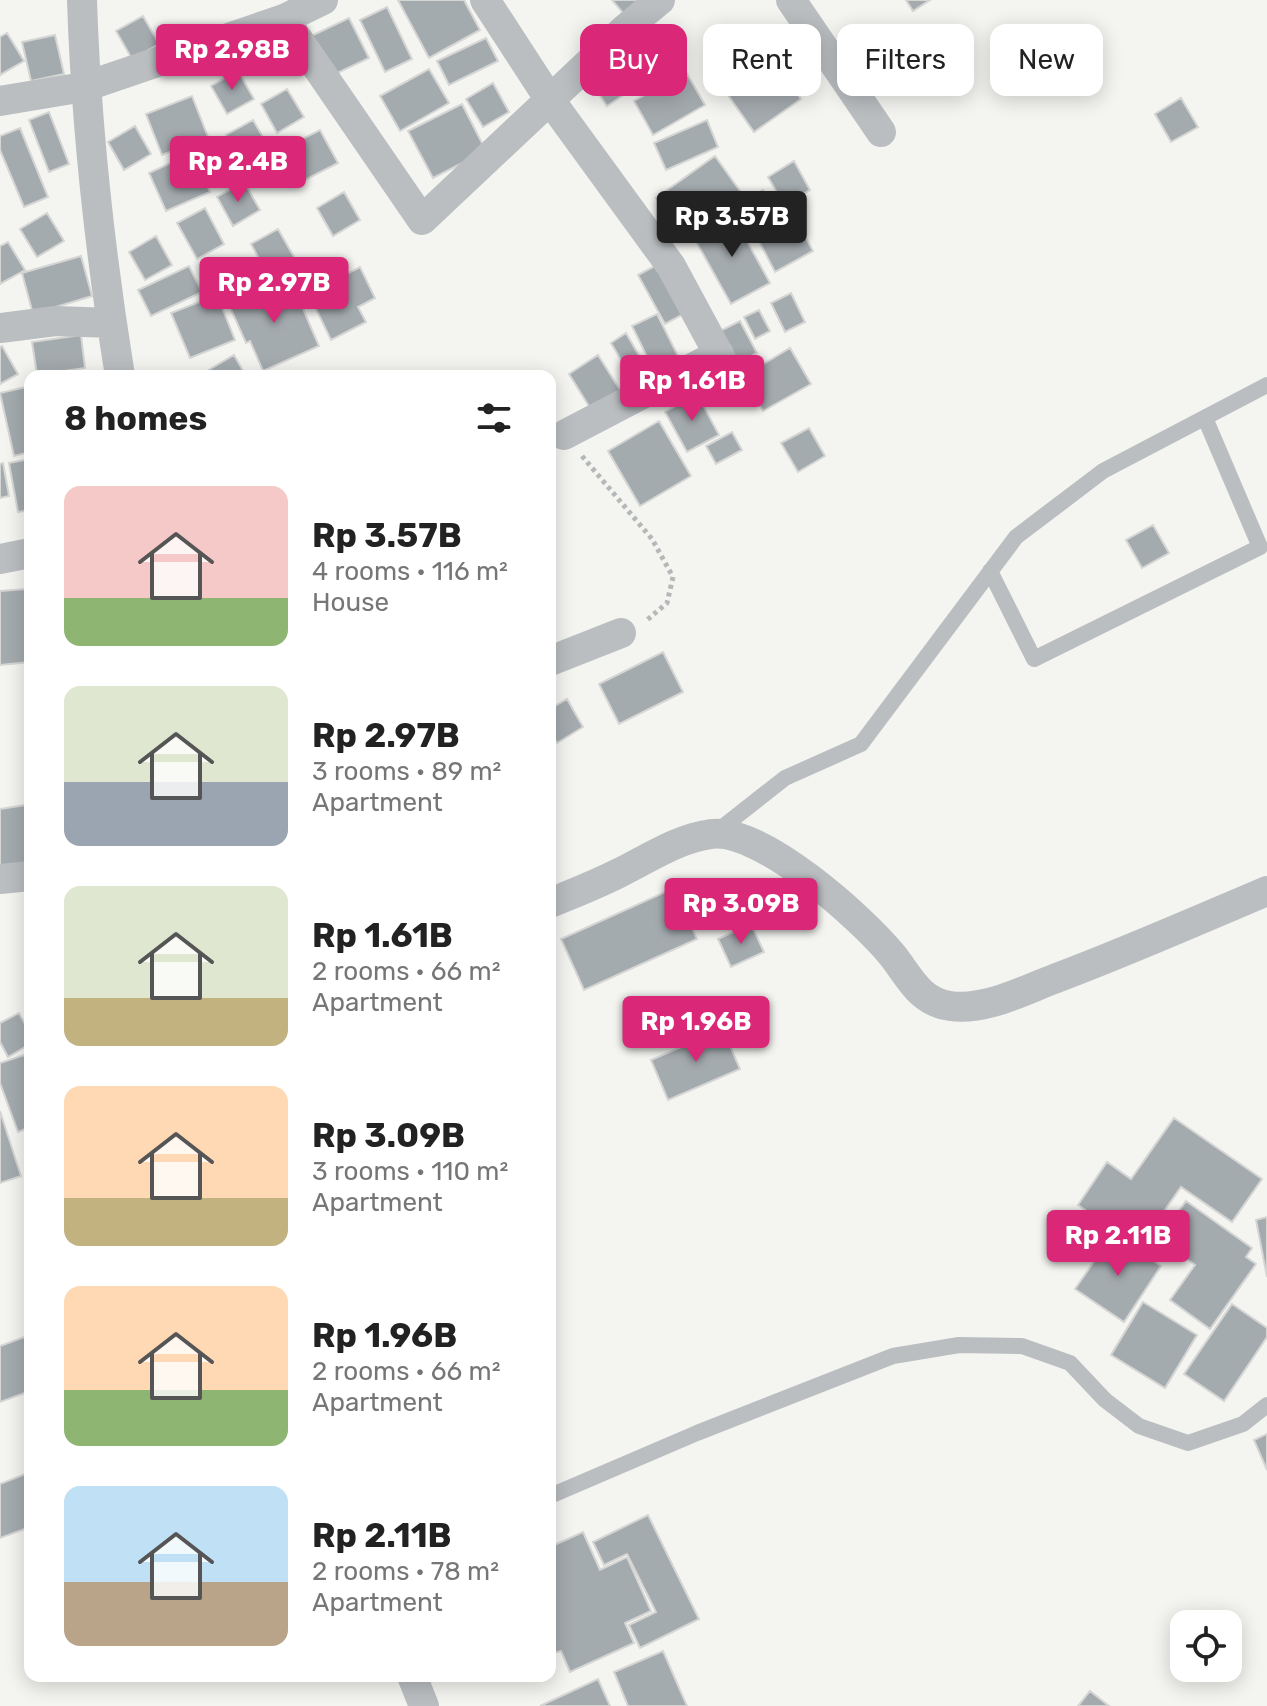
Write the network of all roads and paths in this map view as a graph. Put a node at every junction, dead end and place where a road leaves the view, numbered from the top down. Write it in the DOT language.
graph roads {
  1 [pos="82,0"];
  2 [pos="323,0"];
  3 [pos="485,0"];
  4 [pos="660,0"];
  5 [pos="791,0"];
  6 [pos="284,19"];
  7 [pos="84,87"];
  8 [pos="550,100"];
  9 [pos="0,101"];
  10 [pos="881,132"];
  11 [pos="112,323"];
  12 [pos="0,328"];
  13 [pos="719,354"];
  14 [pos="119,370"];
  15 [pos="1267,385"];
  16 [pos="739,392"];
  17 [pos="1205,418"];
  18 [pos="564,435"];
  19 [pos="24,554"];
  20 [pos="0,559"];
  21 [pos="990,571"];
  22 [pos="621,633"];
  23 [pos="556,659"];
  24 [pos="715,833"];
  25 [pos="24,877"];
  26 [pos="0,879"];
  27 [pos="1267,891"];
  28 [pos="556,900"];
  29 [pos="1267,1405"];
  30 [pos="556,1493"];
  31 [pos="414,1682"];
  32 [pos="424,1706"];
  1 -- 7 [label="street"];
  2 -- 6 [label="street"];
  3 -- 8 [label="street"];
  4 -- 8 [label="street"];
  5 -- 10 [label="street"];
  6 -- 7 [label="street"];
  6 -- 8 [label="street"];
  7 -- 9 [label="street"];
  7 -- 11 [label="street"];
  8 -- 13 [label="street"];
  11 -- 12 [label="street"];
  11 -- 14 [label="street"];
  13 -- 16 [label="street"];
  13 -- 18 [label="street"];
  15 -- 17 [label="lane"];
  17 -- 21 [label="lane"];
  17 -- 21 [label="lane"];
  18 -- 22 [label="path"];
  19 -- 20 [label="street"];
  21 -- 24 [label="lane"];
  22 -- 23 [label="street"];
  24 -- 27 [label="street"];
  24 -- 28 [label="street"];
  25 -- 26 [label="street"];
  29 -- 30 [label="lane"];
  31 -- 32 [label="street"];
}
